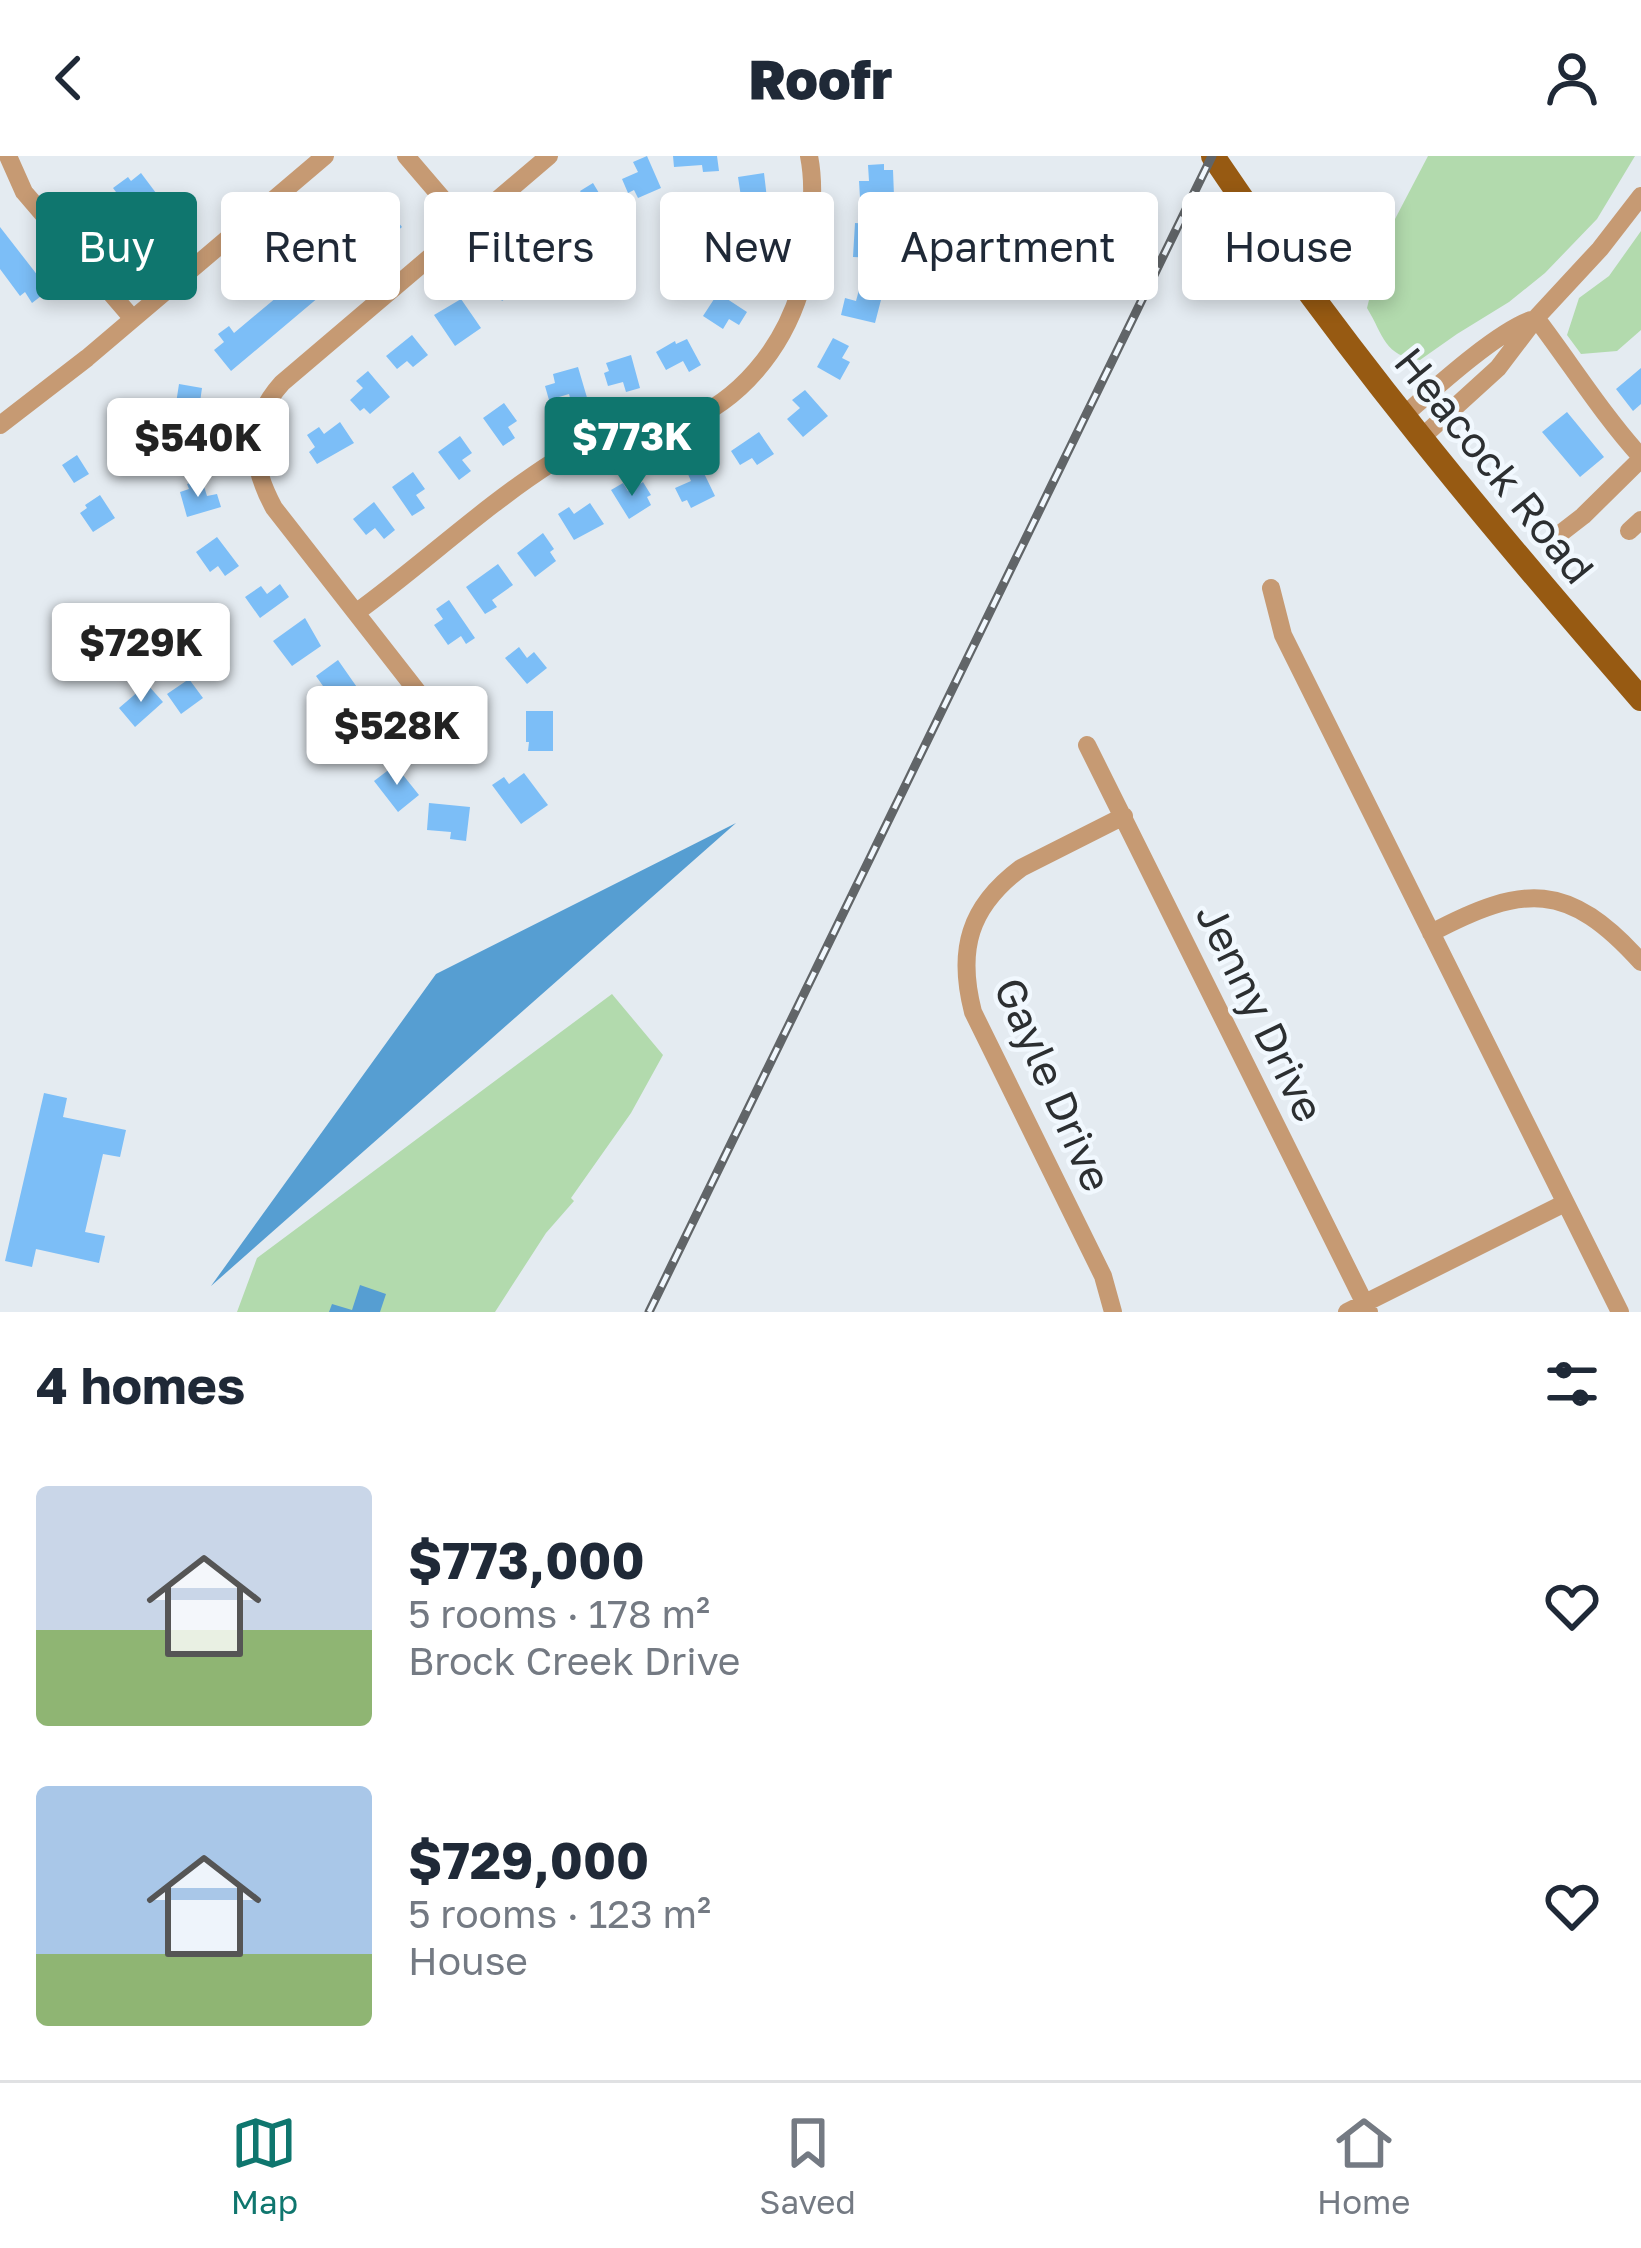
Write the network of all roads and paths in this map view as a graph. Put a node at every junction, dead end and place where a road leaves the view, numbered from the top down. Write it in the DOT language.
graph roads {
  1 [pos="8,156"];
  2 [pos="325,156"];
  3 [pos="406,156"];
  4 [pos="549,156"];
  5 [pos="809,156"];
  6 [pos="1213,156"];
  7 [pos="437,192"];
  8 [pos="506,192"];
  9 [pos="1641,196"];
  10 [pos="424,262"];
  11 [pos="1536,318"];
  12 [pos="133,319"];
  13 [pos="1403,416"];
  14 [pos="0,425"];
  15 [pos="1421,438"];
  16 [pos="1641,458"];
  17 [pos="1561,533"];
  18 [pos="1270,588"];
  19 [pos="357,612"];
  20 [pos="1641,699"];
  21 [pos="463,725"];
  22 [pos="1087,745"];
  23 [pos="1124,816"];
  24 [pos="1431,933"];
  25 [pos="1641,962"];
  26 [pos="1565,1203"];
  27 [pos="1361,1309"];
  28 [pos="1113,1312"];
  29 [pos="1620,1312"];
  1 -- 12 [label="street"];
  2 -- 12 [label="street"];
  3 -- 7 [label="street"];
  4 -- 8 [label="street"];
  5 -- 19 [label="street"];
  6 -- 13 [label="main road, Heacock Road"];
  9 -- 11 [label="street"];
  10 -- 19 [label="street"];
  11 -- 13 [label="street"];
  11 -- 15 [label="street"];
  11 -- 16 [label="street"];
  12 -- 14 [label="street"];
  13 -- 15 [label="main road, Heacock Road"];
  15 -- 20 [label="main road, Heacock Road"];
  16 -- 17 [label="street"];
  18 -- 24 [label="street"];
  19 -- 21 [label="street"];
  22 -- 23 [label="street, Jenny Drive"];
  23 -- 27 [label="street, Jenny Drive"];
  23 -- 28 [label="street, Gayle Drive"];
  24 -- 25 [label="street"];
  24 -- 26 [label="street"];
  26 -- 27 [label="street"];
  26 -- 29 [label="street"];
}
